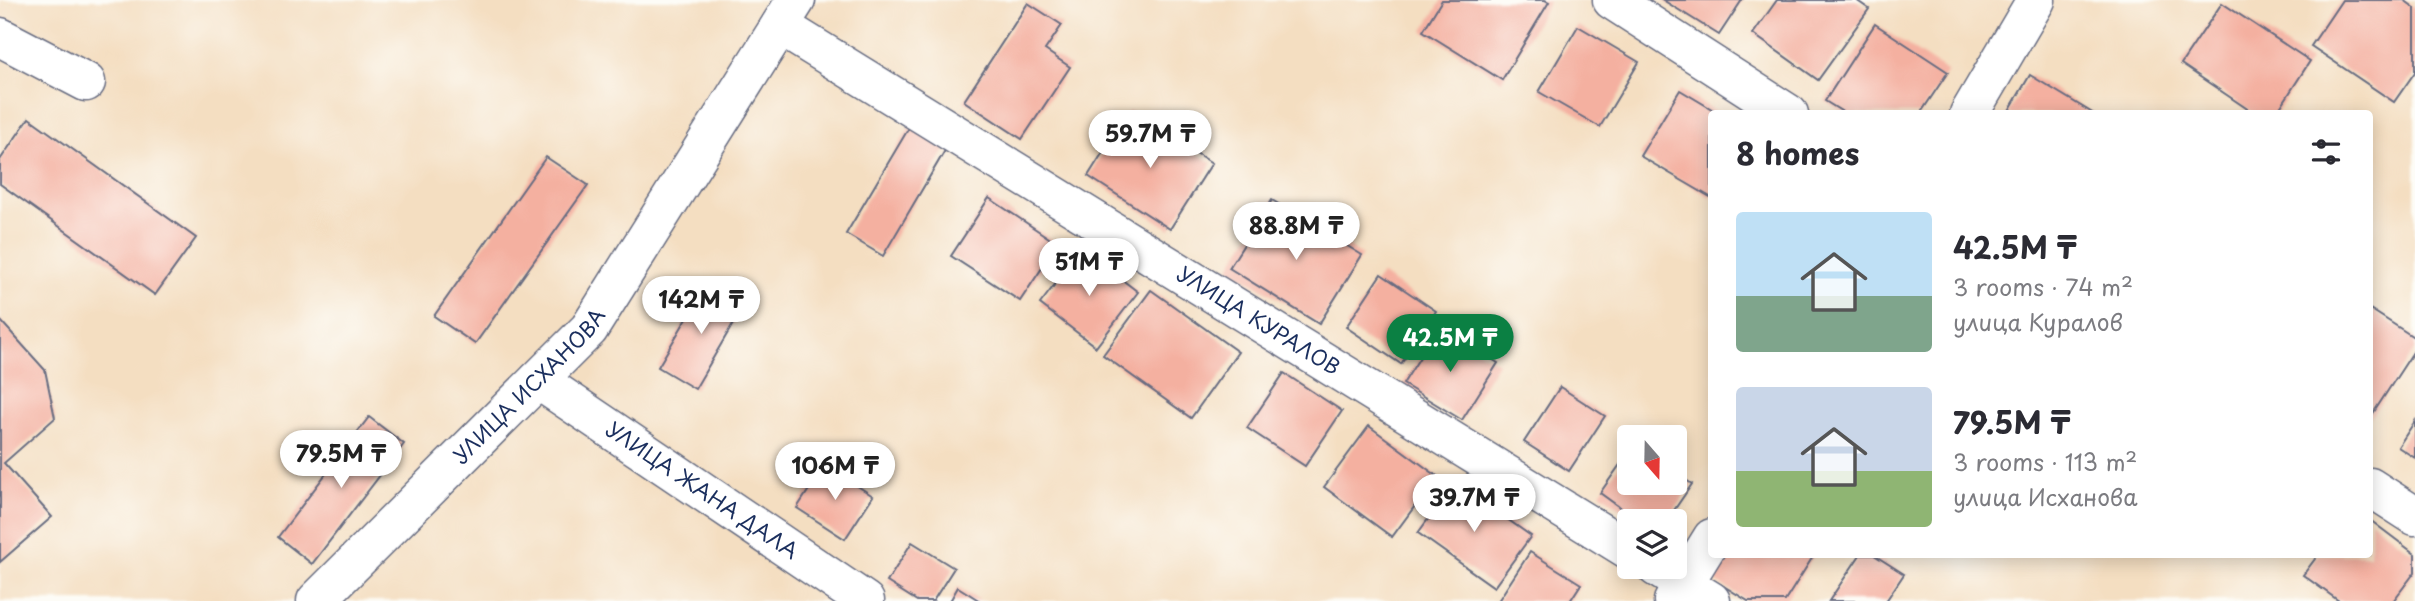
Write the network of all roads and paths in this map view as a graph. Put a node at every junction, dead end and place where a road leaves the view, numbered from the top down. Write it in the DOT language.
graph roads {
  1 [pos="1612,0"];
  2 [pos="2036,0"];
  3 [pos="788,13"];
  4 [pos="0,37"];
  5 [pos="86,82"];
  6 [pos="1783,110"];
  7 [pos="1971,110"];
  8 [pos="538,380"];
  9 [pos="2373,489"];
  10 [pos="2415,516"];
  11 [pos="1617,542"];
  12 [pos="1708,544"];
  13 [pos="1681,588"];
  14 [pos="316,601"];
  15 [pos="865,601"];
  1 -- 6 [label="street"];
  2 -- 7 [label="street"];
  3 -- 8 [label="street, УЛИЦА ИСХАНОВА"];
  3 -- 11 [label="street, УЛИЦА КУРАЛОВ"];
  4 -- 5 [label="street"];
  8 -- 14 [label="street, УЛИЦА ИСХАНОВА"];
  8 -- 15 [label="street, УЛИЦА ЖАНА ДАЛА"];
  9 -- 10 [label="street"];
  12 -- 13 [label="street"];
}
